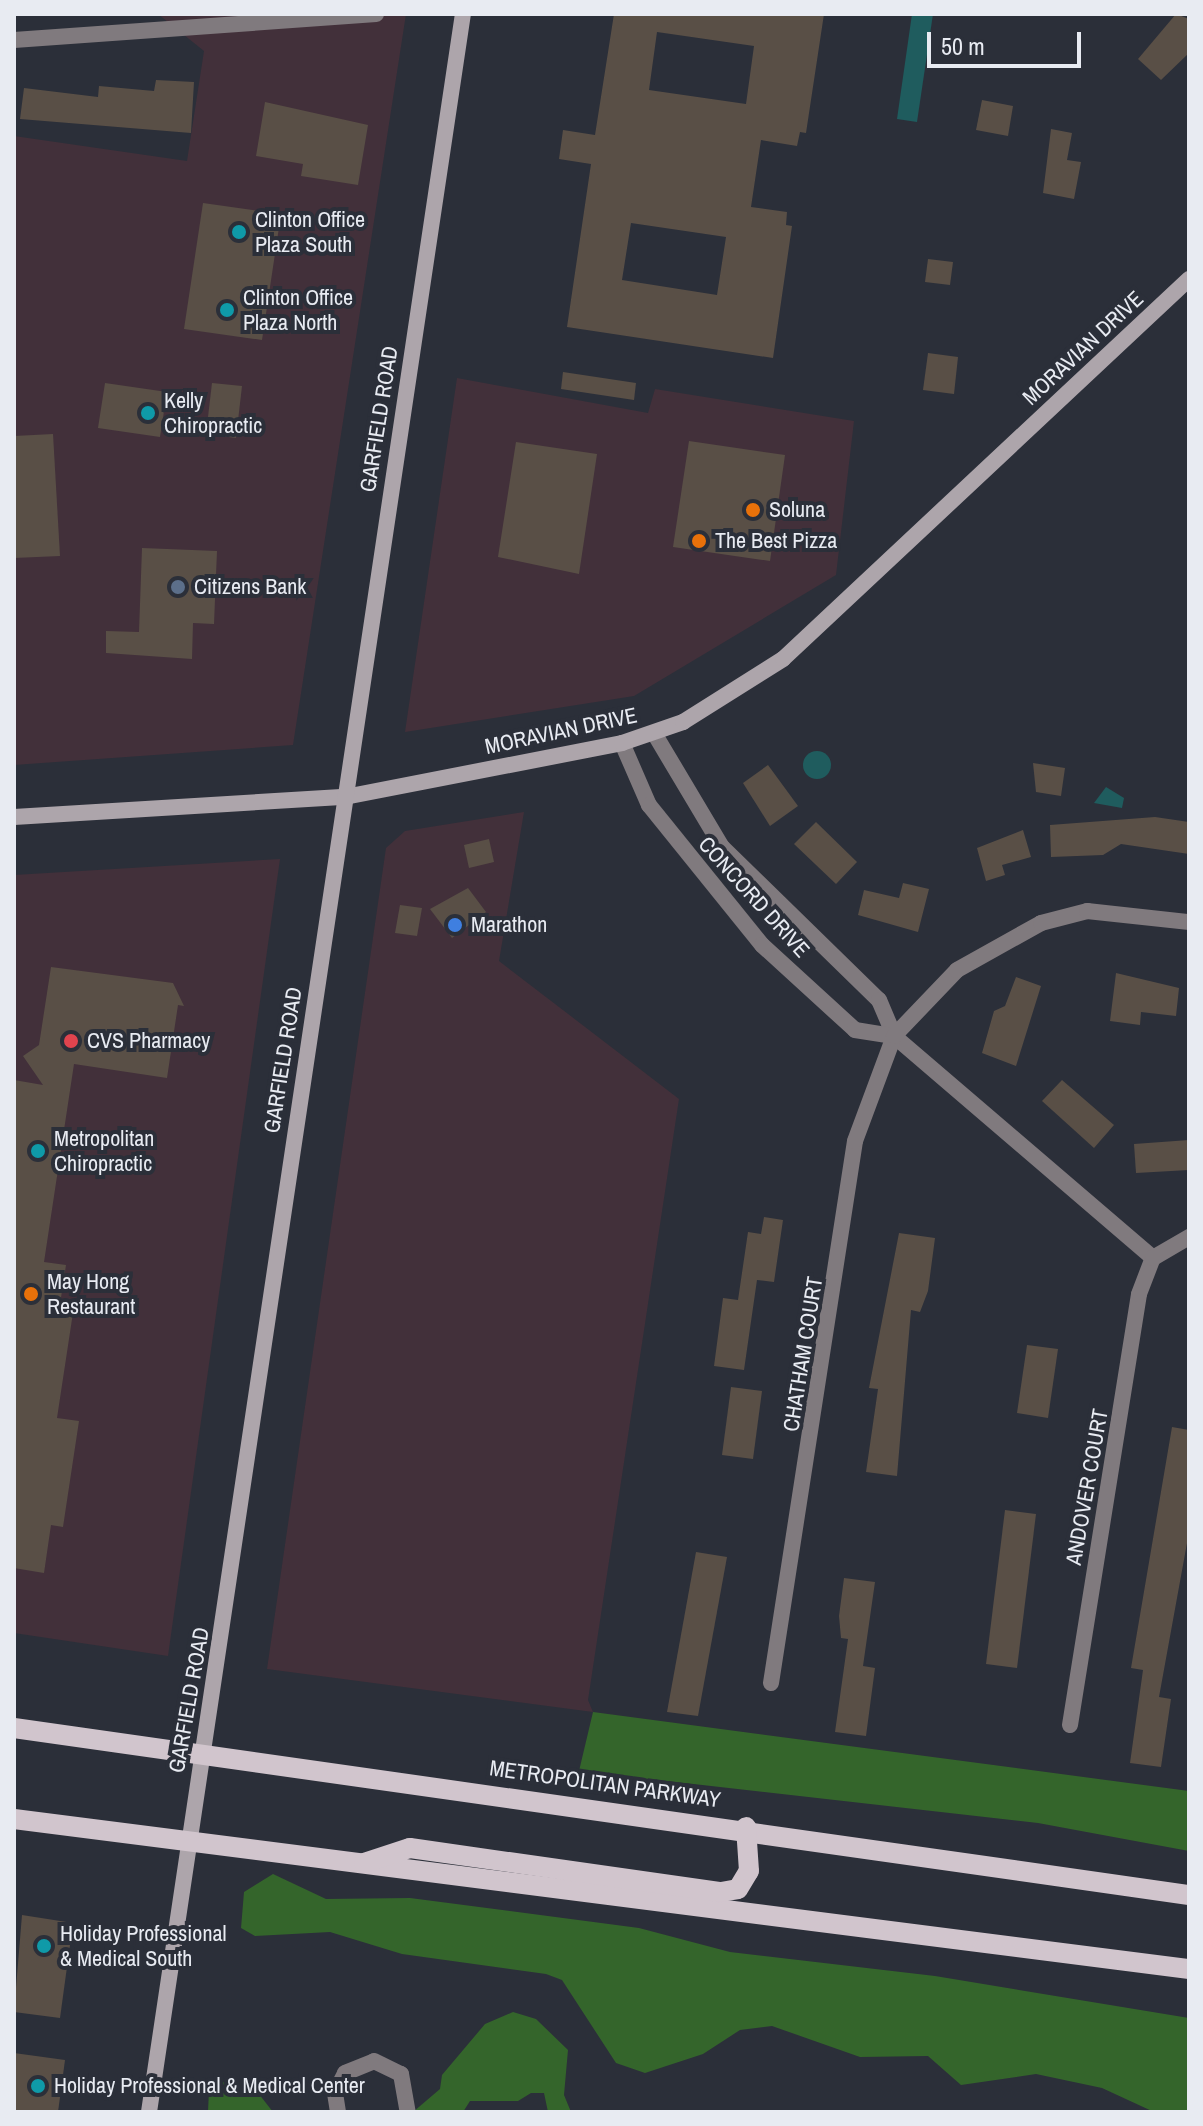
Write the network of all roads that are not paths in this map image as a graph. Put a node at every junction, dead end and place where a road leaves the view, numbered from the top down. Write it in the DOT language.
graph roads {
  1 [pos="376,14"];
  2 [pos="461,14"];
  3 [pos="14,40"];
  4 [pos="1189,279"];
  5 [pos="654,733"];
  6 [pos="622,743"];
  7 [pos="345,797"];
  8 [pos="14,817"];
  9 [pos="1189,922"];
  10 [pos="894,1036"];
  11 [pos="1189,1237"];
  12 [pos="1153,1258"];
  13 [pos="771,1683"];
  14 [pos="1070,1725"];
  15 [pos="14,1728"];
  16 [pos="201,1753"];
  17 [pos="14,1819"];
  18 [pos="746,1827"];
  19 [pos="187,1841"];
  20 [pos="356,1865"];
  21 [pos="1189,1895"];
  22 [pos="1189,1969"];
  23 [pos="149,2112"];
  24 [pos="338,2112"];
  25 [pos="408,2112"];
  1 -- 3 [label="street"];
  2 -- 7 [label="main road, GARFIELD ROAD"];
  4 -- 5 [label="main road, MORAVIAN DRIVE"];
  5 -- 6 [label="main road, MORAVIAN DRIVE"];
  5 -- 10 [label="street, CONCORD DRIVE"];
  6 -- 7 [label="main road, MORAVIAN DRIVE"];
  6 -- 10 [label="street, CONCORD DRIVE"];
  7 -- 8 [label="main road, MORAVIAN DRIVE"];
  7 -- 16 [label="main road, GARFIELD ROAD"];
  9 -- 10 [label="street"];
  10 -- 12 [label="street, CONCORD DRIVE"];
  10 -- 13 [label="street, CHATHAM COURT"];
  11 -- 12 [label="street"];
  12 -- 14 [label="street, ANDOVER COURT"];
  15 -- 16 [label="main road, METROPOLITAN PARKWAY"];
  16 -- 18 [label="main road, METROPOLITAN PARKWAY"];
  16 -- 19 [label="main road, GARFIELD ROAD"];
  17 -- 19 [label="main road"];
  18 -- 20 [label="main road"];
  18 -- 21 [label="main road, METROPOLITAN PARKWAY"];
  19 -- 20 [label="main road"];
  19 -- 23 [label="main road, GARFIELD ROAD"];
  20 -- 22 [label="main road"];
  24 -- 25 [label="street"];
}
